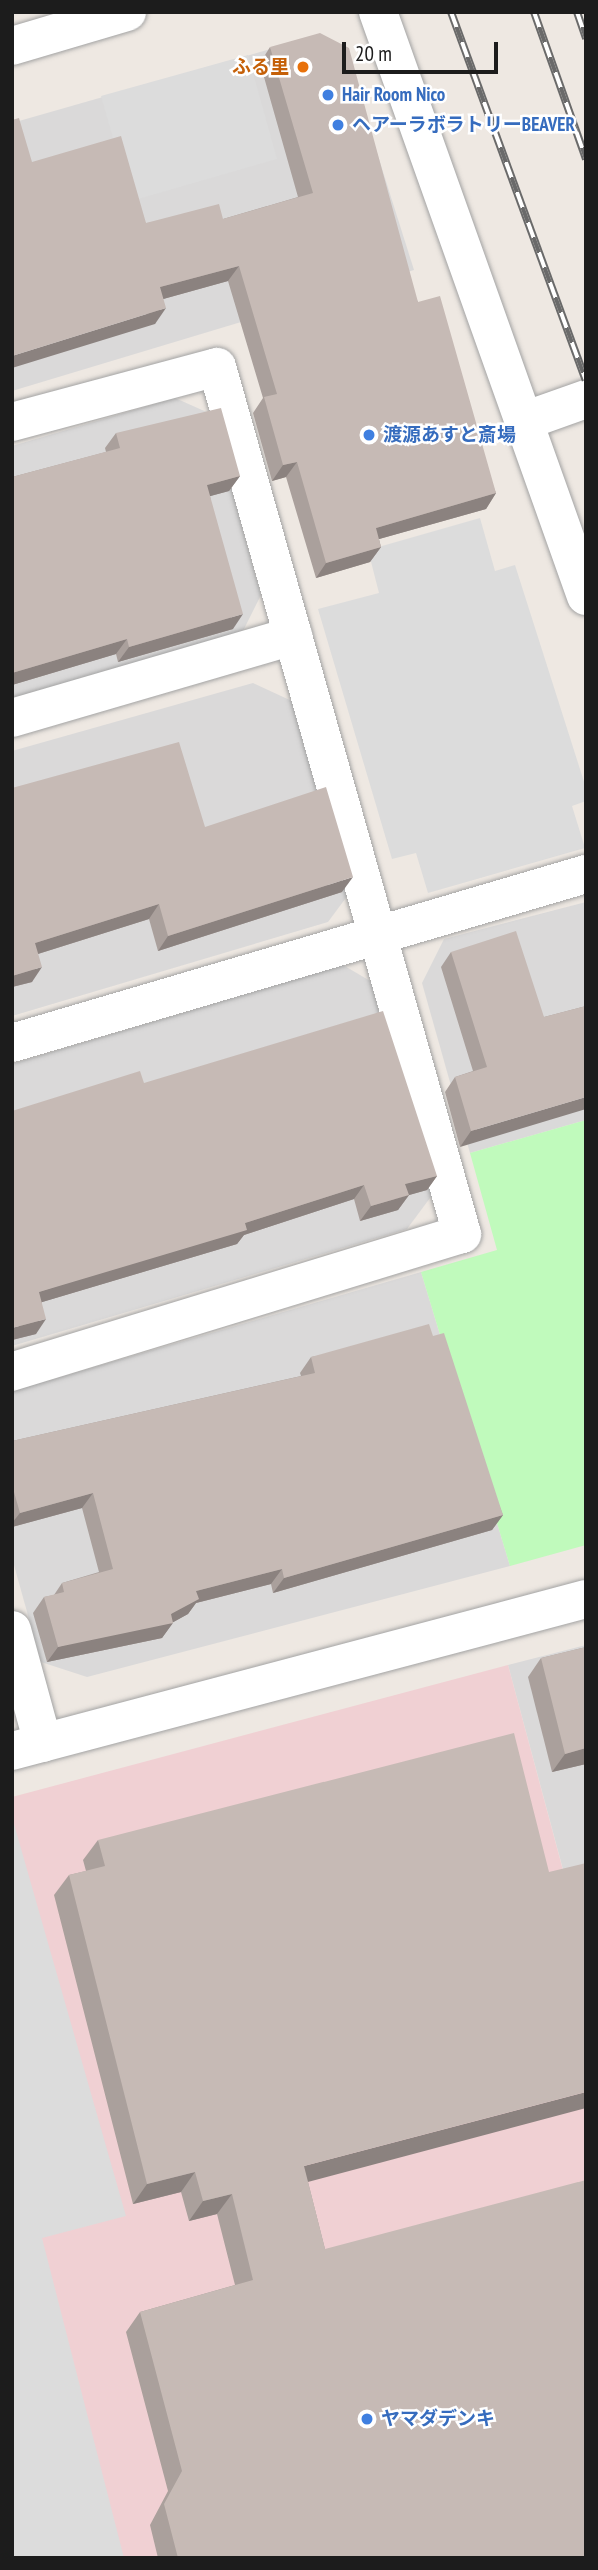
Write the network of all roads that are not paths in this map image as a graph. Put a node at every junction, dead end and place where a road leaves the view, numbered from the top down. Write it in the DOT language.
graph roads {
  1 [pos="127,12"];
  2 [pos="377,12"];
  3 [pos="12,46"];
  4 [pos="586,399"];
  5 [pos="527,420"];
  6 [pos="12,422"];
  7 [pos="586,596"];
  8 [pos="293,636"];
  9 [pos="12,718"];
  10 [pos="586,874"];
  11 [pos="376,932"];
  12 [pos="12,1043"];
  13 [pos="12,1372"];
  14 [pos="586,1599"];
  15 [pos="12,1630"];
  16 [pos="28,1747"];
  1 -- 3 [label="street"];
  2 -- 5 [label="street"];
  4 -- 5 [label="street"];
  5 -- 7 [label="street"];
  6 -- 8 [label="street"];
  8 -- 9 [label="street"];
  8 -- 11 [label="street"];
  10 -- 11 [label="street"];
  11 -- 12 [label="street"];
  11 -- 13 [label="street"];
  14 -- 16 [label="street"];
  15 -- 16 [label="street"];
}
